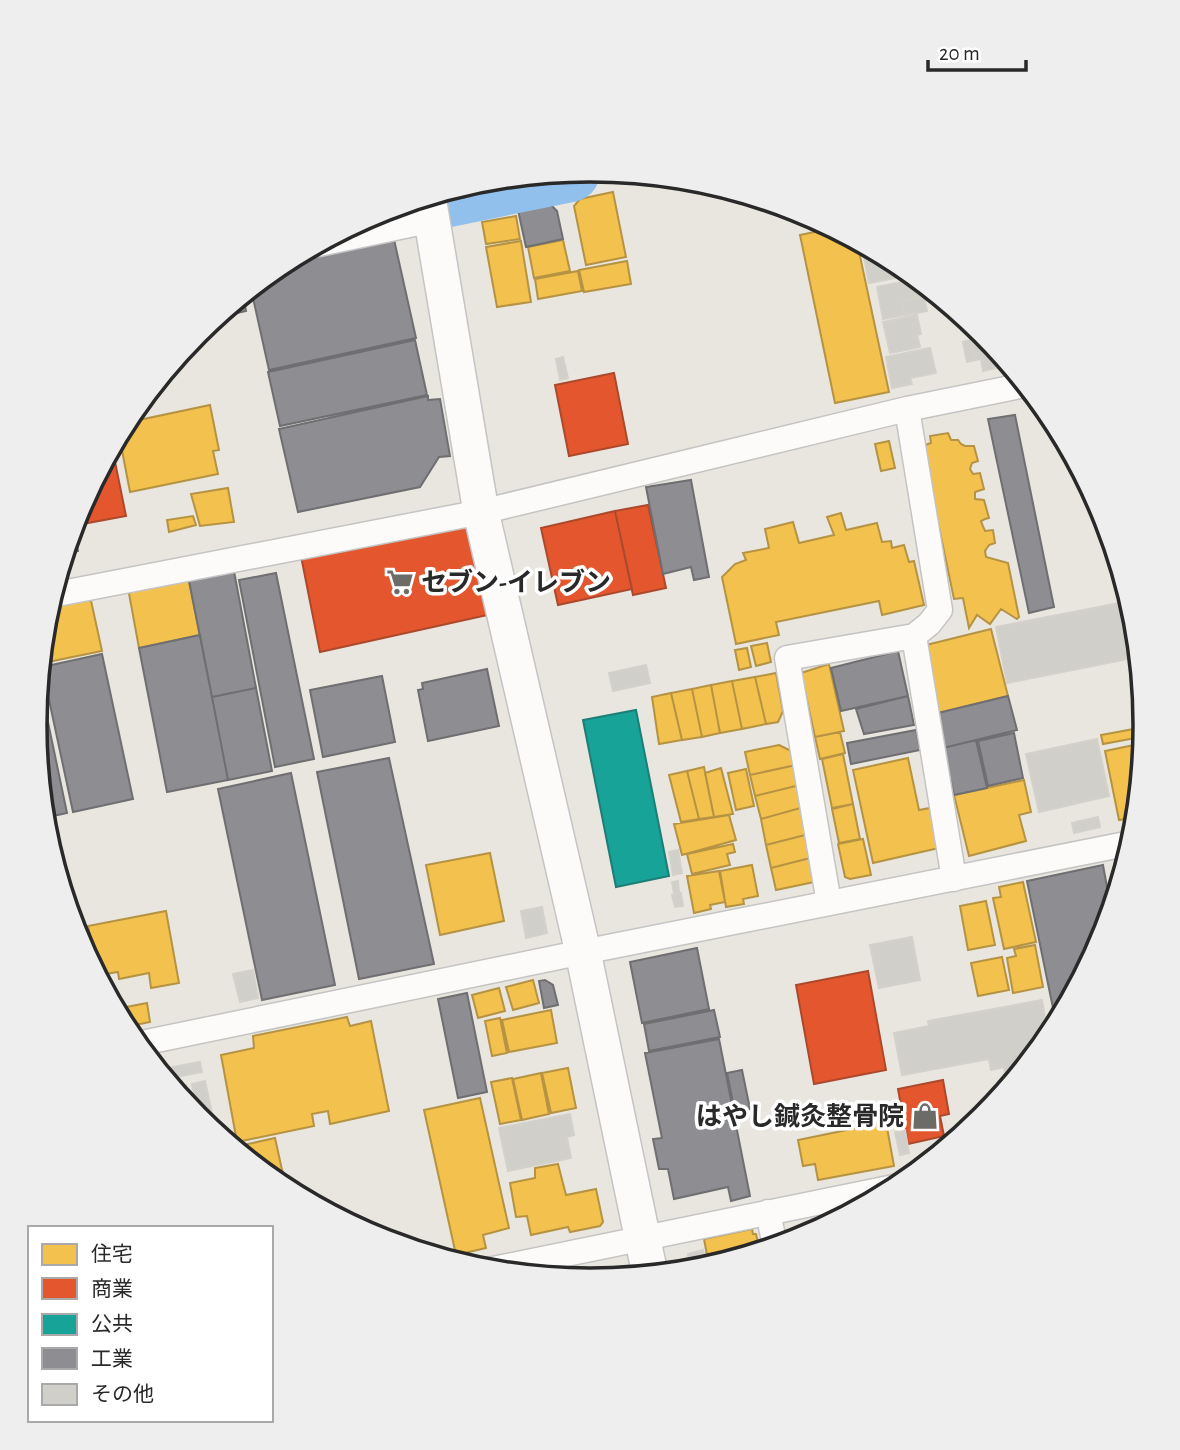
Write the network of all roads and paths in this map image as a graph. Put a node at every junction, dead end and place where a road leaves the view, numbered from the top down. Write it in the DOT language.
graph roads {
  1 [pos="430,208"];
  2 [pos="389,221"];
  3 [pos="1015,387"];
  4 [pos="907,409"];
  5 [pos="481,512"];
  6 [pos="64,593"];
  7 [pos="914,636"];
  8 [pos="1119,845"];
  9 [pos="954,878"];
  10 [pos="829,903"];
  11 [pos="583,952"];
  12 [pos="149,1041"];
  13 [pos="856,1198"];
  14 [pos="768,1212"];
  15 [pos="773,1236"];
  16 [pos="642,1238"];
  17 [pos="521,1263"];
  18 [pos="648,1264"];
  1 -- 2 [label="street"];
  1 -- 5 [label="street"];
  3 -- 4 [label="street"];
  4 -- 5 [label="street"];
  4 -- 7 [label="street"];
  5 -- 6 [label="street"];
  5 -- 11 [label="street"];
  7 -- 9 [label="street"];
  7 -- 10 [label="street"];
  8 -- 9 [label="street"];
  9 -- 10 [label="street"];
  10 -- 11 [label="street"];
  11 -- 12 [label="street"];
  11 -- 16 [label="street"];
  13 -- 14 [label="street"];
  14 -- 15 [label="street"];
  14 -- 16 [label="street"];
  16 -- 17 [label="street"];
  16 -- 18 [label="street"];
}
